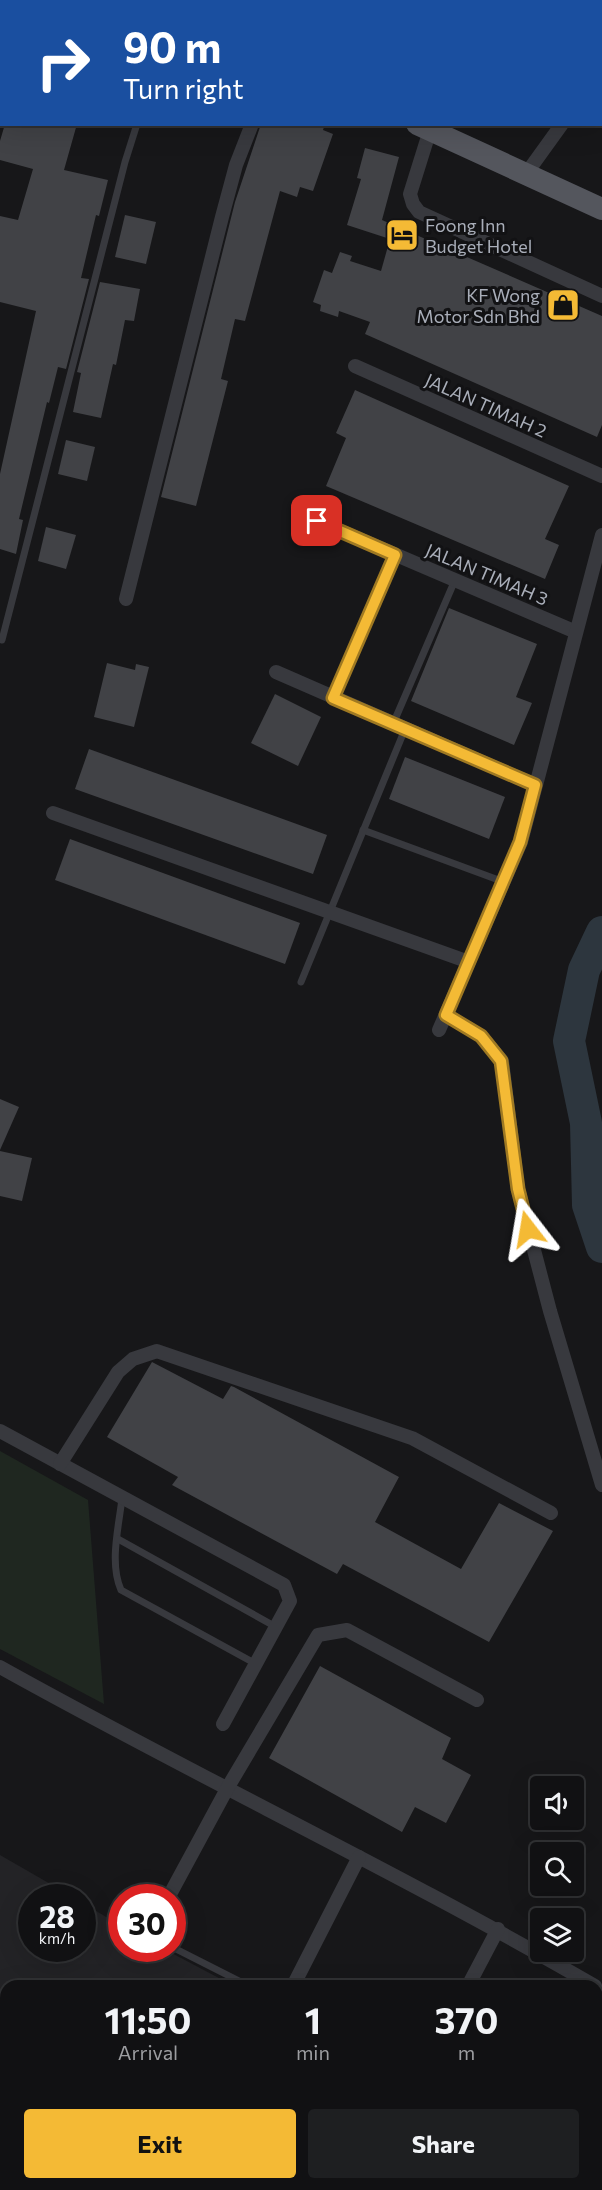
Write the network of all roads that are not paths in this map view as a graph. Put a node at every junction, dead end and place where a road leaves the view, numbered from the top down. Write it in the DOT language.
graph roads {
  1 [pos="136,126"];
  2 [pos="251,126"];
  3 [pos="561,126"];
  4 [pos="424,127"];
  5 [pos="526,174"];
  6 [pos="602,209"];
  7 [pos="602,296"];
  8 [pos="355,366"];
  9 [pos="602,476"];
  10 [pos="317,521"];
  11 [pos="602,536"];
  12 [pos="395,555"];
  13 [pos="455,580"];
  14 [pos="126,599"];
  15 [pos="576,632"];
  16 [pos="2,640"];
  17 [pos="276,672"];
  18 [pos="333,698"];
  19 [pos="399,727"];
  20 [pos="535,785"];
  21 [pos="54,813"];
  22 [pos="363,831"];
  23 [pos="504,882"];
  24 [pos="329,912"];
  25 [pos="469,962"];
  26 [pos="301,982"];
  27 [pos="446,1015"];
  28 [pos="439,1030"];
  29 [pos="0,1431"];
  30 [pos="60,1464"];
  31 [pos="602,1485"];
  32 [pos="122,1497"];
  33 [pos="551,1513"];
  34 [pos="118,1539"];
  35 [pos="276,1627"];
  36 [pos="256,1664"];
  37 [pos="0,1667"];
  38 [pos="477,1700"];
  39 [pos="223,1724"];
  40 [pos="228,1787"];
  41 [pos="359,1857"];
  42 [pos="176,1884"];
  43 [pos="498,1929"];
  44 [pos="186,1954"];
  45 [pos="237,1980"];
  46 [pos="296,1980"];
  47 [pos="471,1980"];
  48 [pos="584,1980"];
  1 -- 16 [label="lane"];
  2 -- 14 [label="street"];
  3 -- 5 [label="street"];
  4 -- 5 [label="main road"];
  4 -- 7 [label="street"];
  5 -- 6 [label="main road"];
  8 -- 9 [label="street, JALAN TIMAH 2"];
  10 -- 12 [label="street, JALAN TIMAH 3"];
  11 -- 15 [label="street"];
  12 -- 13 [label="street, JALAN TIMAH 3"];
  12 -- 18 [label="lane"];
  13 -- 15 [label="street, JALAN TIMAH 3"];
  13 -- 19 [label="lane"];
  15 -- 20 [label="street"];
  17 -- 18 [label="street"];
  18 -- 19 [label="street"];
  19 -- 20 [label="street"];
  19 -- 22 [label="lane"];
  20 -- 23 [label="street"];
  21 -- 24 [label="street"];
  22 -- 23 [label="lane"];
  22 -- 24 [label="lane"];
  23 -- 25 [label="street"];
  24 -- 25 [label="street"];
  24 -- 26 [label="lane"];
  25 -- 27 [label="street"];
  27 -- 28 [label="street"];
  27 -- 31 [label="street"];
  29 -- 30 [label="street"];
  30 -- 32 [label="street"];
  30 -- 33 [label="street"];
  32 -- 34 [label="lane"];
  32 -- 35 [label="street"];
  34 -- 35 [label="lane"];
  34 -- 36 [label="lane"];
  35 -- 36 [label="street"];
  36 -- 39 [label="street"];
  37 -- 40 [label="street"];
  38 -- 40 [label="street"];
  40 -- 41 [label="street"];
  40 -- 42 [label="street"];
  41 -- 43 [label="street"];
  41 -- 46 [label="street"];
  43 -- 47 [label="street"];
  43 -- 48 [label="street"];
  44 -- 45 [label="lane"];
}
